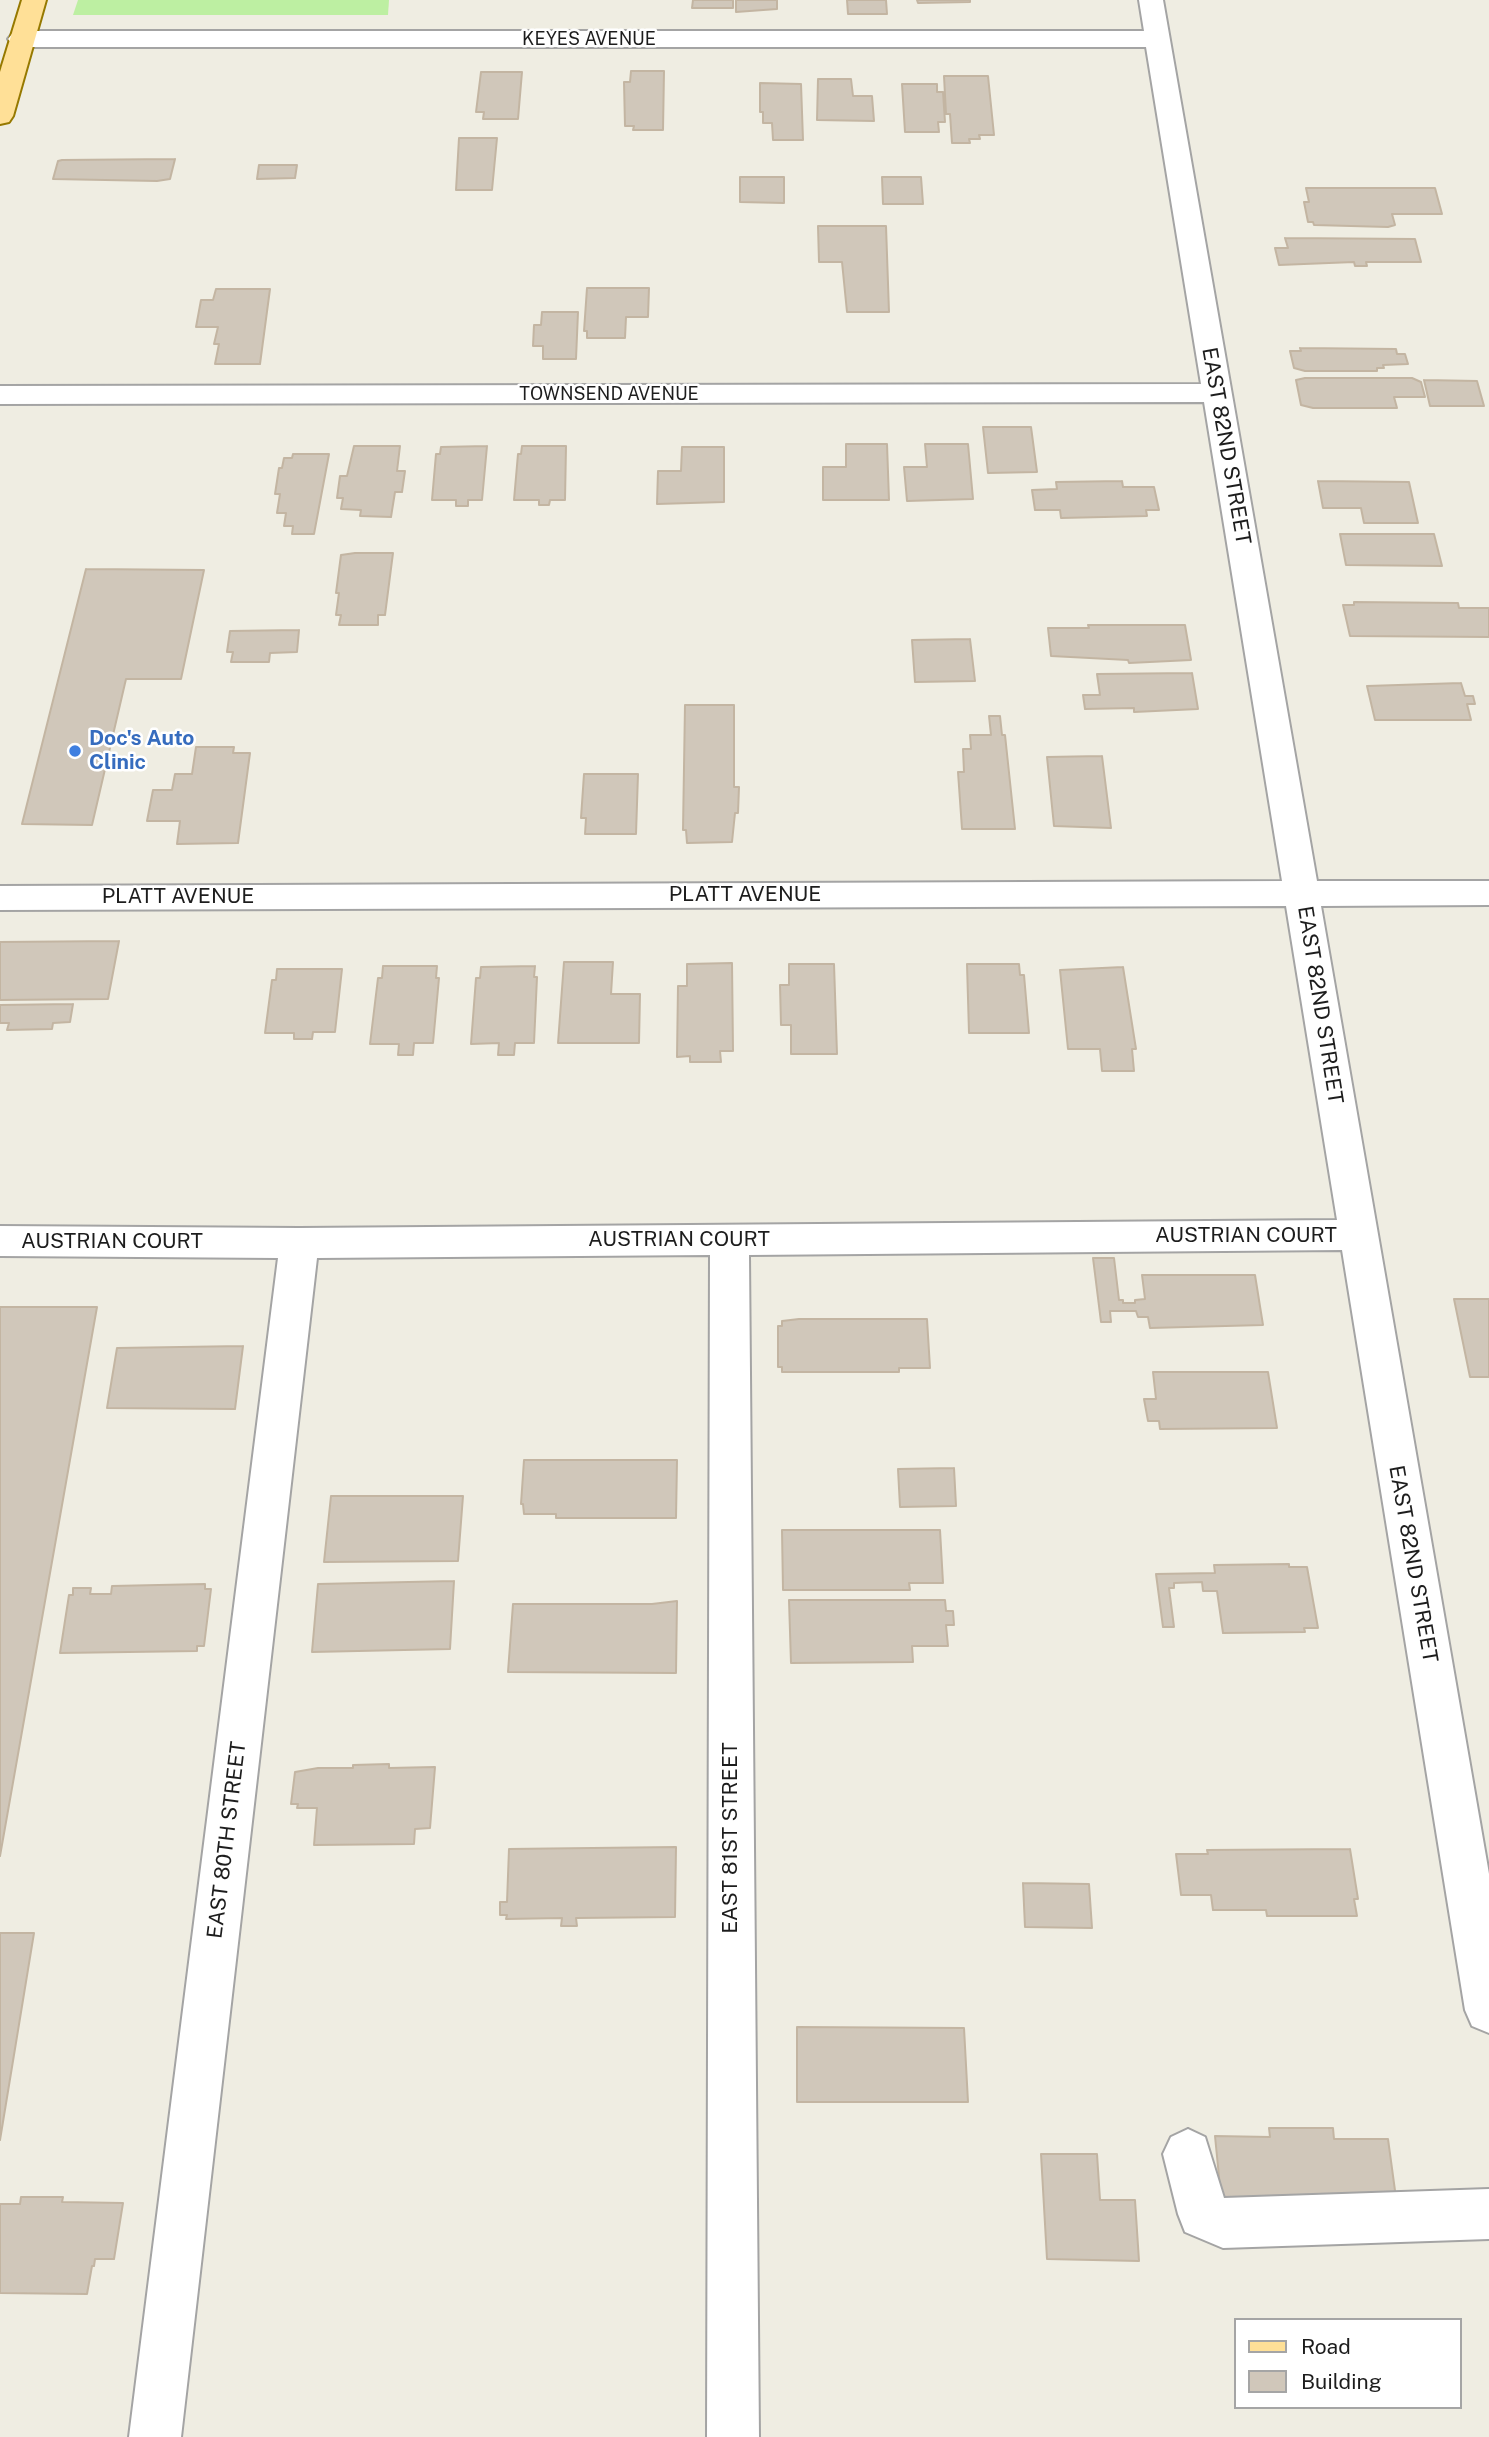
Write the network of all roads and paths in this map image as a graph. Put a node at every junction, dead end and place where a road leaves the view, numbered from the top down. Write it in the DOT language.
graph roads {
  1 [pos="1152,0"];
  2 [pos="28,20"];
  3 [pos="0,22"];
  4 [pos="1158,39"];
  5 [pos="0,116"];
  6 [pos="1218,393"];
  7 [pos="0,395"];
  8 [pos="1301,893"];
  9 [pos="1489,893"];
  10 [pos="0,898"];
  11 [pos="1358,1235"];
  12 [pos="729,1239"];
  13 [pos="0,1241"];
  14 [pos="299,1243"];
  15 [pos="1489,2010"];
  16 [pos="1188,2154"];
  17 [pos="1489,2214"];
  18 [pos="155,2437"];
  19 [pos="733,2437"];
  1 -- 4 [label="street, EAST 82ND STREET"];
  2 -- 3 [label="street, KEYES AVENUE"];
  2 -- 4 [label="street, KEYES AVENUE"];
  2 -- 5 [label="main road"];
  4 -- 6 [label="street, EAST 82ND STREET"];
  6 -- 7 [label="street, TOWNSEND AVENUE"];
  6 -- 8 [label="street, EAST 82ND STREET"];
  8 -- 9 [label="street, PLATT AVENUE"];
  8 -- 10 [label="street, PLATT AVENUE"];
  8 -- 11 [label="street, EAST 82ND STREET"];
  11 -- 12 [label="street, AUSTRIAN COURT"];
  11 -- 15 [label="street, EAST 82ND STREET"];
  12 -- 14 [label="street, AUSTRIAN COURT"];
  12 -- 19 [label="street, EAST 81ST STREET"];
  13 -- 14 [label="street, AUSTRIAN COURT"];
  14 -- 18 [label="street, EAST 80TH STREET"];
  16 -- 17 [label="street"];
}
